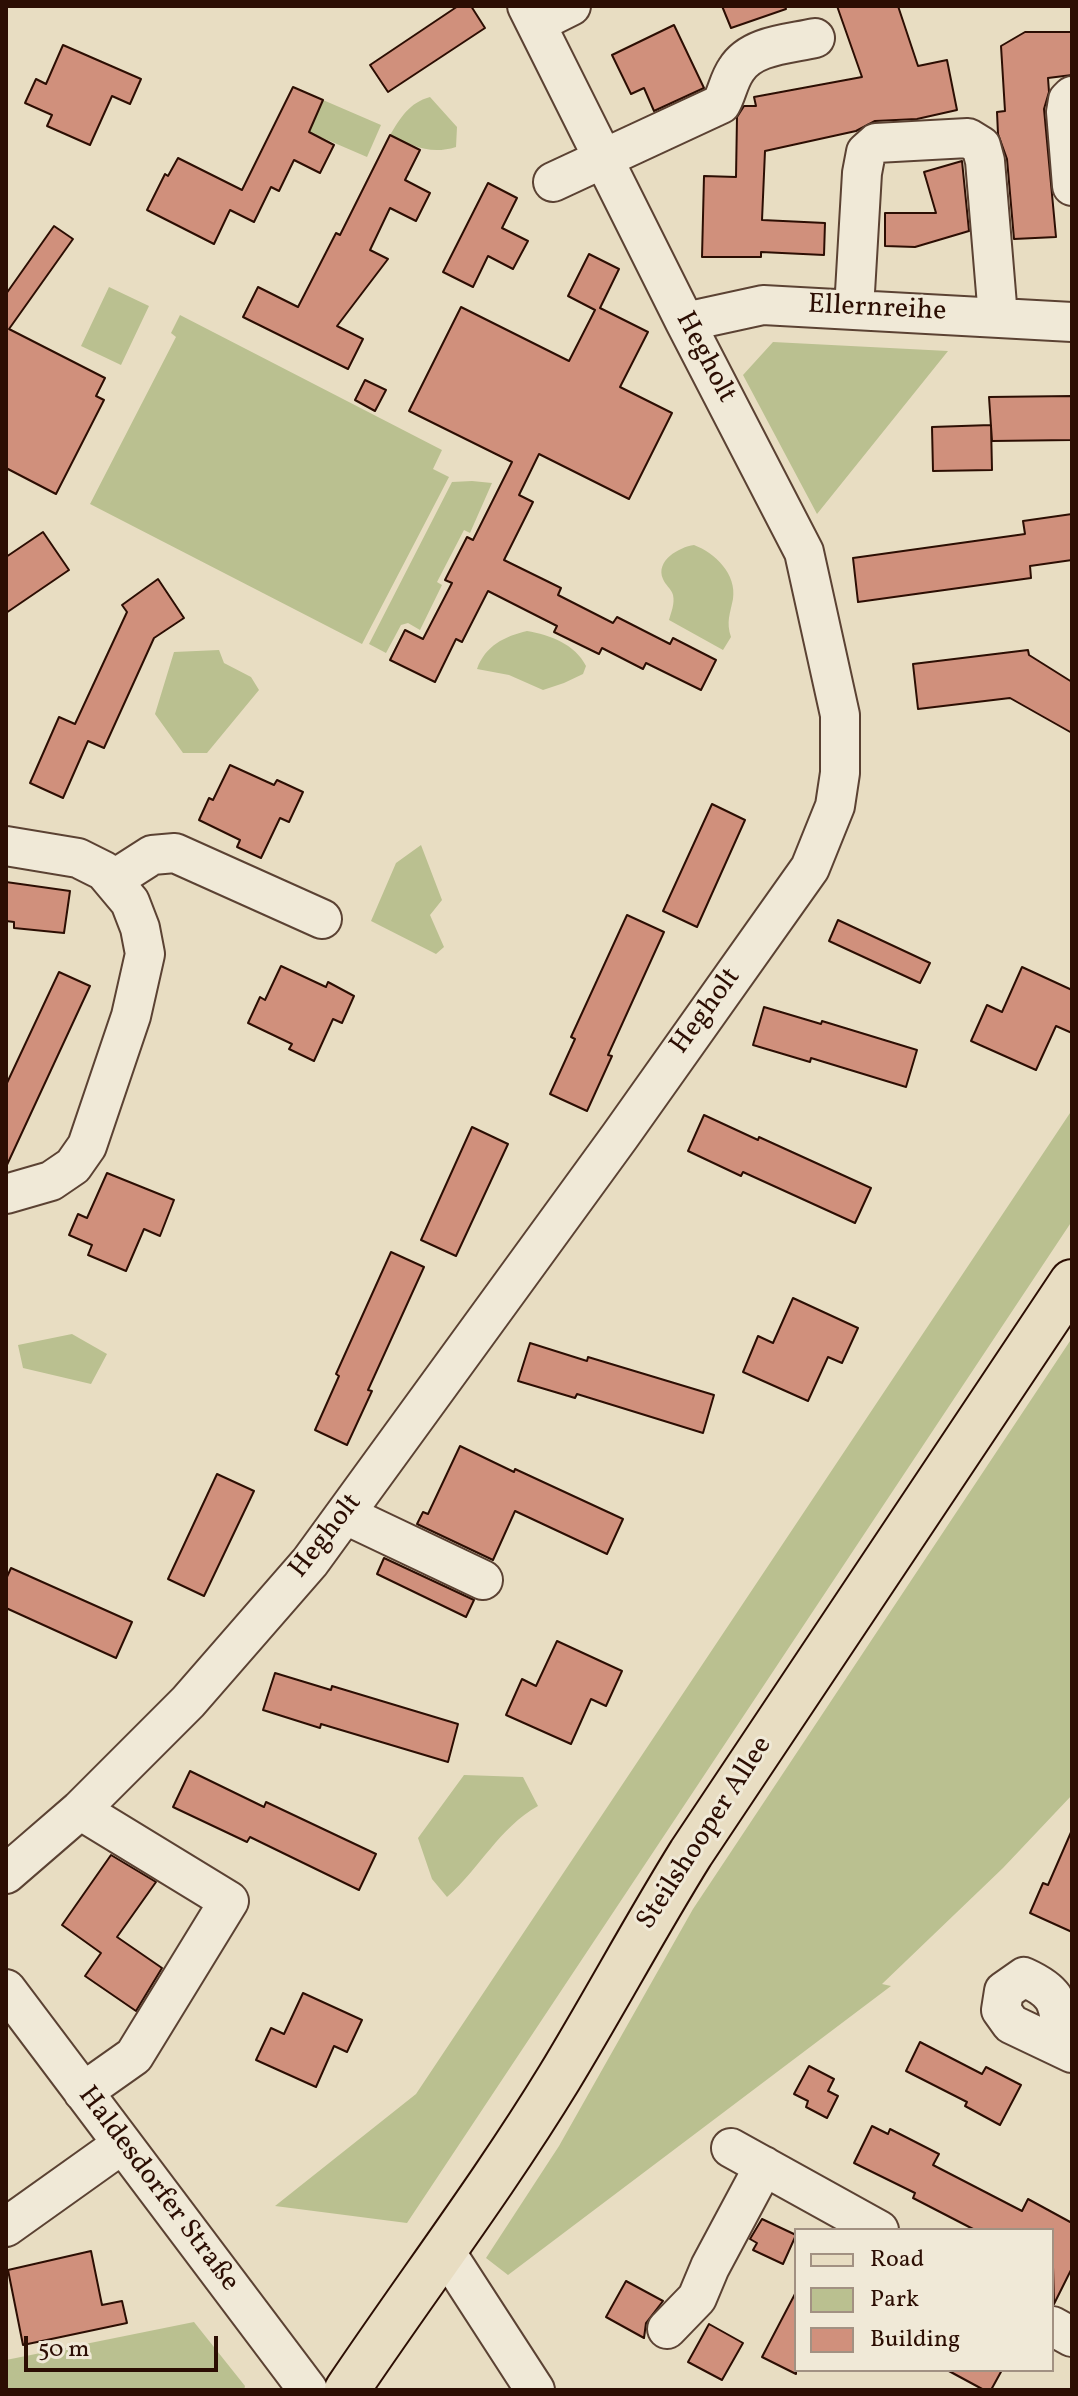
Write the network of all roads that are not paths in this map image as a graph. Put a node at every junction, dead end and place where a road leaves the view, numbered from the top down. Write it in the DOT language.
graph roads {
  1 [pos="571,6"];
  2 [pos="532,14"];
  3 [pos="815,38"];
  4 [pos="1072,96"];
  5 [pos="605,160"];
  6 [pos="553,182"];
  7 [pos="1072,186"];
  8 [pos="854,309"];
  9 [pos="998,317"];
  10 [pos="685,322"];
  11 [pos="1072,322"];
  12 [pos="6,846"];
  13 [pos="113,880"];
  14 [pos="322,919"];
  15 [pos="6,1194"];
  16 [pos="1072,1282"];
  17 [pos="346,1515"];
  18 [pos="483,1580"];
  19 [pos="80,1810"];
  20 [pos="6,1874"];
  21 [pos="6,1989"];
  22 [pos="83,2092"];
  23 [pos="121,2145"];
  24 [pos="731,2148"];
  25 [pos="764,2166"];
  26 [pos="6,2227"];
  27 [pos="875,2228"];
  28 [pos="445,2251"];
  29 [pos="1054,2327"];
  30 [pos="667,2329"];
  31 [pos="1072,2337"];
  32 [pos="308,2390"];
  33 [pos="347,2390"];
  34 [pos="535,2390"];
  1 -- 2 [label="street"];
  2 -- 5 [label="street, Hegholt"];
  3 -- 5 [label="street"];
  4 -- 7 [label="street"];
  5 -- 6 [label="street"];
  5 -- 10 [label="street, Hegholt"];
  8 -- 9 [label="street, Ellernreihe"];
  8 -- 9 [label="street"];
  8 -- 10 [label="street, Ellernreihe"];
  9 -- 11 [label="street, Ellernreihe"];
  10 -- 17 [label="street, Hegholt"];
  12 -- 13 [label="street"];
  13 -- 14 [label="street"];
  13 -- 15 [label="street"];
  16 -- 28 [label="main road, Steilshooper Allee"];
  17 -- 18 [label="street"];
  17 -- 19 [label="street, Hegholt"];
  19 -- 20 [label="street, Hegholt"];
  19 -- 22 [label="street"];
  21 -- 22 [label="street, Haldesdorfer Straße"];
  22 -- 23 [label="street, Haldesdorfer Straße"];
  23 -- 26 [label="street"];
  23 -- 32 [label="street, Haldesdorfer Straße"];
  24 -- 25 [label="street"];
  25 -- 27 [label="street"];
  25 -- 30 [label="street"];
  28 -- 33 [label="main road, Steilshooper Allee"];
  28 -- 34 [label="street"];
  29 -- 31 [label="street"];
}
